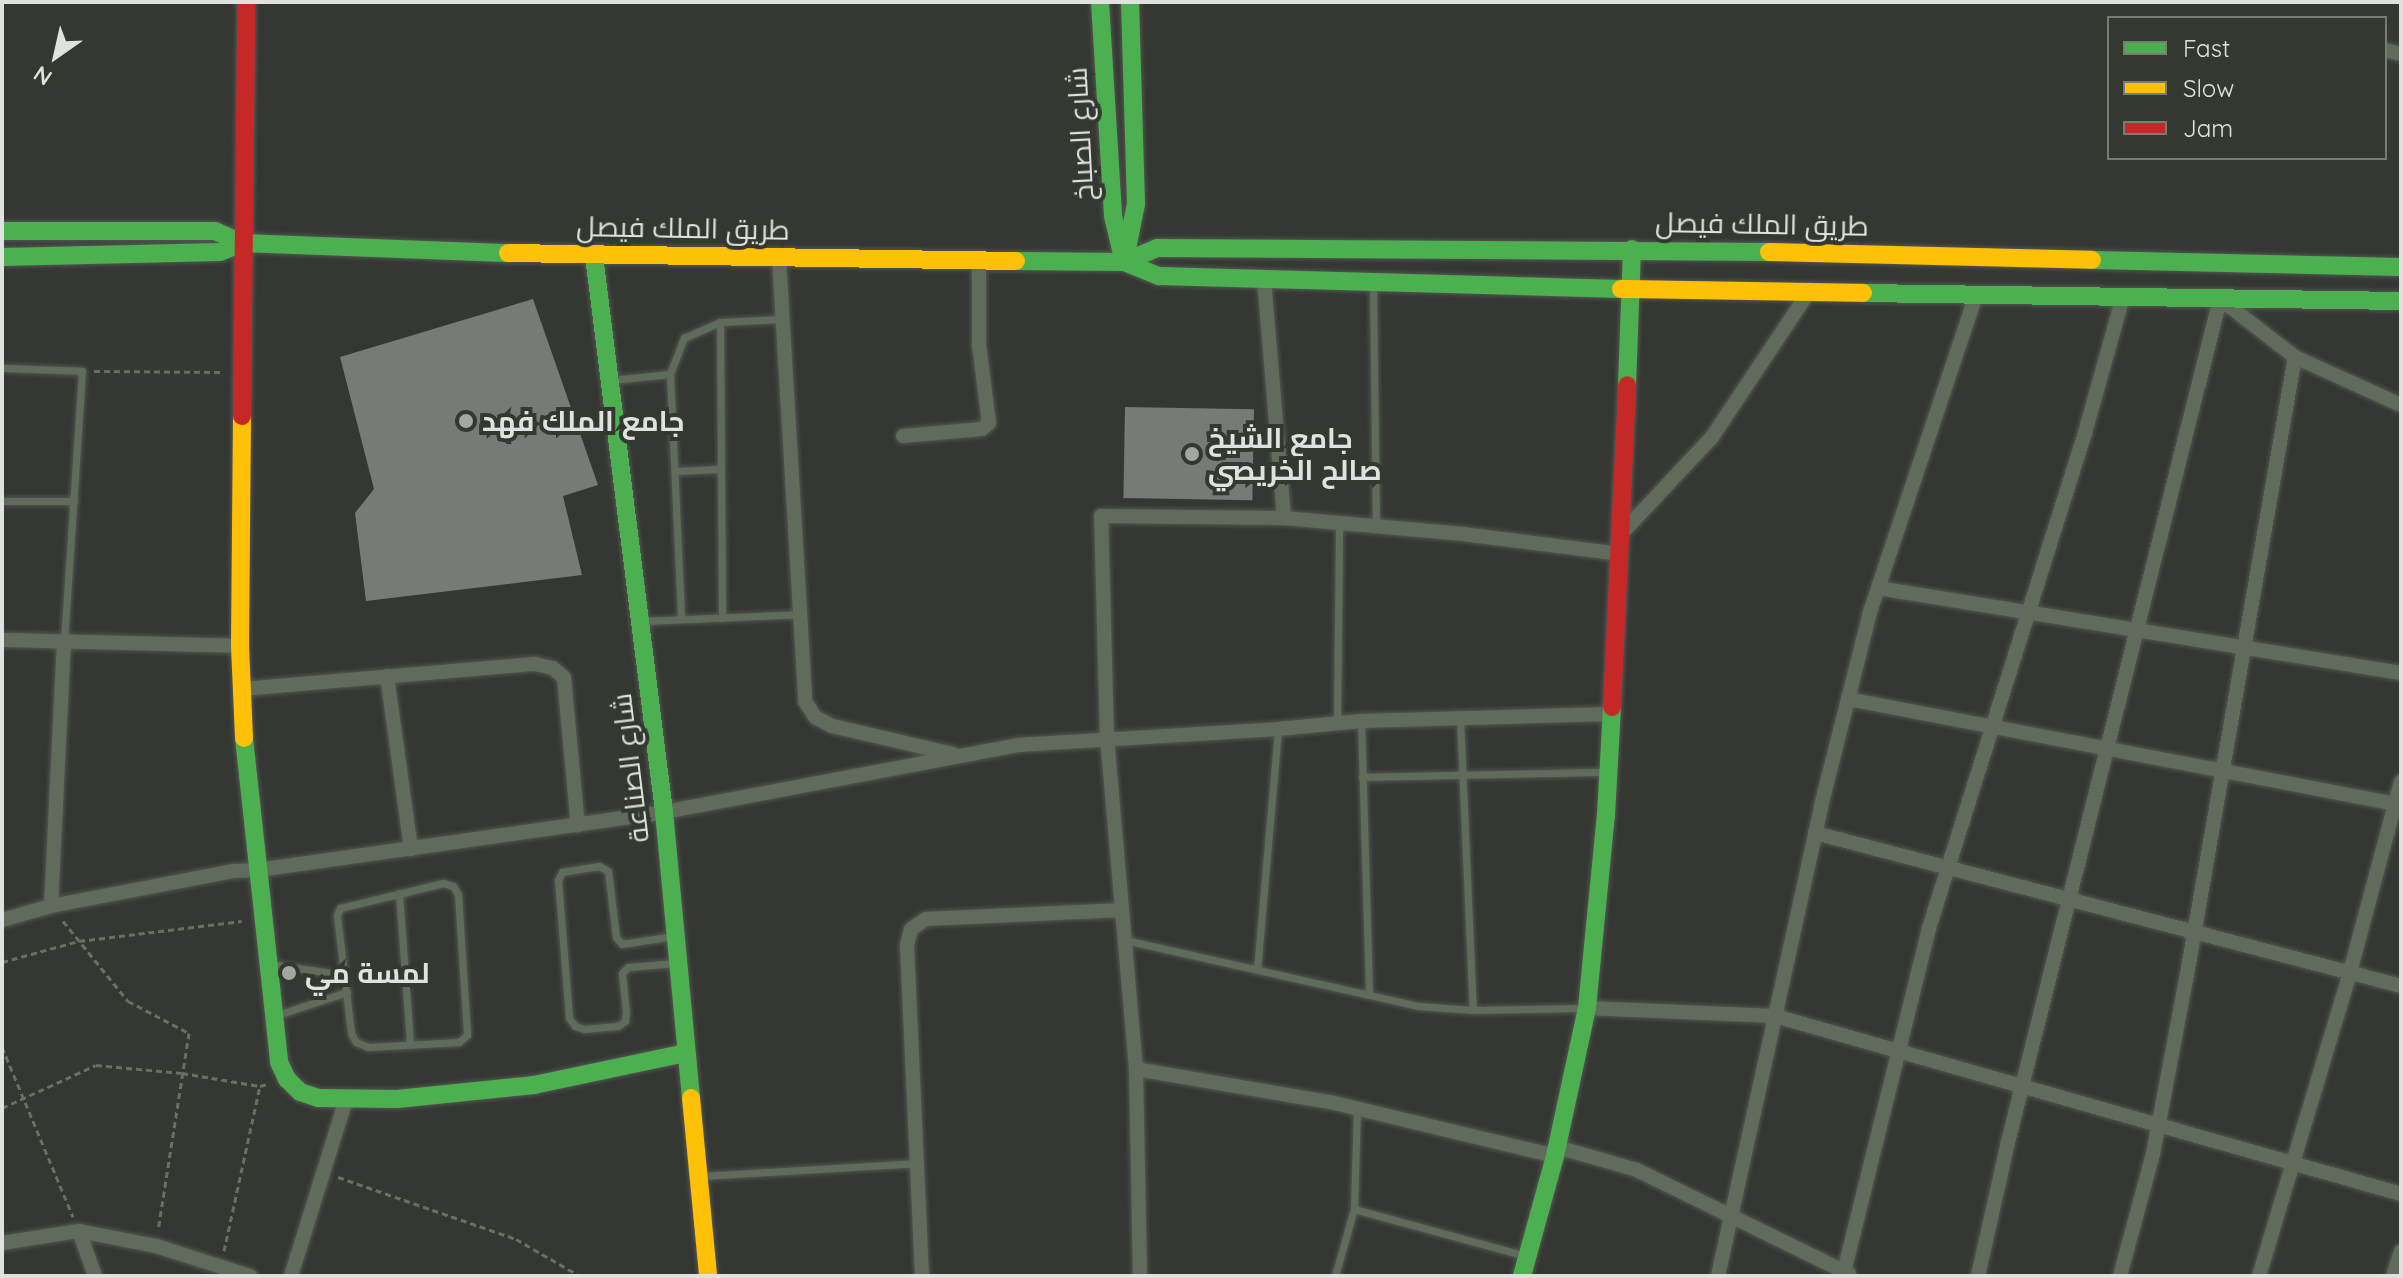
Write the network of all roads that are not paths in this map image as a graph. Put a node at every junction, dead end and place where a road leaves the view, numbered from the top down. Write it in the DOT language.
graph roads {
  1 [pos="246,2"];
  2 [pos="1100,2"];
  3 [pos="1130,2"];
  4 [pos="2,231"];
  5 [pos="242,243"];
  6 [pos="1632,249"];
  7 [pos="594,256"];
  8 [pos="2,257"];
  9 [pos="779,258"];
  10 [pos="979,260"];
  11 [pos="1124,262"];
  12 [pos="2401,267"];
  13 [pos="1264,279"];
  14 [pos="1373,281"];
  15 [pos="1628,289"];
  16 [pos="1810,290"];
  17 [pos="1977,293"];
  18 [pos="2123,297"];
  19 [pos="2220,299"];
  20 [pos="2401,301"];
  21 [pos="782,319"];
  22 [pos="720,322"];
  23 [pos="2295,357"];
  24 [pos="2,368"];
  25 [pos="670,374"];
  26 [pos="610,381"];
  27 [pos="2401,405"];
  28 [pos="903,436"];
  29 [pos="720,469"];
  30 [pos="675,471"];
  31 [pos="2,501"];
  32 [pos="74,501"];
  33 [pos="1284,518"];
  34 [pos="1339,523"];
  35 [pos="1376,527"];
  36 [pos="1621,534"];
  37 [pos="1621,554"];
  38 [pos="1878,588"];
  39 [pos="2029,611"];
  40 [pos="800,614"];
  41 [pos="722,618"];
  42 [pos="681,619"];
  43 [pos="640,621"];
  44 [pos="2137,628"];
  45 [pos="2,640"];
  46 [pos="64,642"];
  47 [pos="2246,645"];
  48 [pos="240,646"];
  49 [pos="2401,673"];
  50 [pos="387,676"];
  51 [pos="242,689"];
  52 [pos="1848,699"];
  53 [pos="1609,714"];
  54 [pos="1460,718"];
  55 [pos="1361,721"];
  56 [pos="1337,723"];
  57 [pos="1992,727"];
  58 [pos="1278,729"];
  59 [pos="1107,739"];
  60 [pos="2108,748"];
  61 [pos="958,755"];
  62 [pos="2225,770"];
  63 [pos="1608,772"];
  64 [pos="1362,777"];
  65 [pos="1462,777"];
  66 [pos="2401,782"];
  67 [pos="2398,805"];
  68 [pos="664,812"];
  69 [pos="578,825"];
  70 [pos="1815,833"];
  71 [pos="411,849"];
  72 [pos="1948,868"];
  73 [pos="258,870"];
  74 [pos="399,893"];
  75 [pos="2071,899"];
  76 [pos="51,906"];
  77 [pos="1122,910"];
  78 [pos="2,920"];
  79 [pos="2195,931"];
  80 [pos="675,936"];
  81 [pos="1125,940"];
  82 [pos="678,963"];
  83 [pos="267,964"];
  84 [pos="1257,970"];
  85 [pos="2350,972"];
  86 [pos="344,975"];
  87 [pos="2401,986"];
  88 [pos="347,992"];
  89 [pos="1369,995"];
  90 [pos="1587,1008"];
  91 [pos="1473,1010"];
  92 [pos="273,1016"];
  93 [pos="1775,1016"];
  94 [pos="410,1044"];
  95 [pos="686,1053"];
  96 [pos="1898,1053"];
  97 [pos="1136,1069"];
  98 [pos="2023,1088"];
  99 [pos="346,1099"];
  100 [pos="1357,1109"];
  101 [pos="2158,1126"];
  102 [pos="1556,1152"];
  103 [pos="917,1163"];
  104 [pos="2292,1164"];
  105 [pos="698,1176"];
  106 [pos="2401,1194"];
  107 [pos="1354,1209"];
  108 [pos="1730,1216"];
  109 [pos="79,1231"];
  110 [pos="2,1243"];
  111 [pos="2401,1251"];
  112 [pos="1530,1257"];
  113 [pos="2124,1274"];
  114 [pos="1847,1275"];
  115 [pos="95,1276"];
  116 [pos="250,1276"];
  117 [pos="291,1276"];
  118 [pos="708,1276"];
  119 [pos="922,1276"];
  120 [pos="1140,1276"];
  121 [pos="1335,1276"];
  122 [pos="1522,1276"];
  123 [pos="1718,1276"];
  124 [pos="1978,1276"];
  125 [pos="2259,1276"];
  126 [pos="2393,1276"];
  1 -- 5 [label="street"];
  2 -- 11 [label="street, شارع الصباخ"];
  3 -- 11 [label="street"];
  4 -- 5 [label="street, طريق الملك فيصل"];
  5 -- 7 [label="street, طريق الملك فيصل"];
  5 -- 8 [label="street, طريق الملك فيصل"];
  5 -- 48 [label="street"];
  6 -- 11 [label="street, طريق الملك فيصل"];
  6 -- 12 [label="street, طريق الملك فيصل"];
  6 -- 15 [label="street"];
  7 -- 9 [label="street, طريق الملك فيصل"];
  7 -- 26 [label="street, شارع الصناعة"];
  9 -- 10 [label="street, طريق الملك فيصل"];
  9 -- 21 [label="street"];
  10 -- 11 [label="street, طريق الملك فيصل"];
  10 -- 28 [label="street"];
  11 -- 13 [label="street, طريق الملك فيصل"];
  13 -- 14 [label="street, طريق الملك فيصل"];
  13 -- 33 [label="street"];
  14 -- 15 [label="street, طريق الملك فيصل"];
  14 -- 35 [label="lane"];
  15 -- 16 [label="street, طريق الملك فيصل"];
  15 -- 36 [label="street"];
  16 -- 17 [label="street, طريق الملك فيصل"];
  16 -- 36 [label="street"];
  17 -- 18 [label="street, طريق الملك فيصل"];
  17 -- 38 [label="street"];
  18 -- 19 [label="street, طريق الملك فيصل"];
  18 -- 39 [label="street"];
  19 -- 20 [label="street, طريق الملك فيصل"];
  19 -- 23 [label="street"];
  19 -- 44 [label="street"];
  21 -- 22 [label="lane"];
  21 -- 40 [label="street"];
  22 -- 25 [label="lane"];
  22 -- 29 [label="lane"];
  23 -- 27 [label="street"];
  23 -- 47 [label="street"];
  24 -- 32 [label="lane"];
  25 -- 26 [label="lane"];
  25 -- 30 [label="lane"];
  26 -- 43 [label="street, شارع الصناعة"];
  29 -- 30 [label="lane"];
  29 -- 41 [label="lane"];
  30 -- 42 [label="lane"];
  31 -- 32 [label="lane"];
  32 -- 46 [label="lane"];
  33 -- 34 [label="street"];
  33 -- 59 [label="street"];
  34 -- 35 [label="street"];
  34 -- 56 [label="lane"];
  35 -- 37 [label="street"];
  36 -- 37 [label="street"];
  37 -- 53 [label="street"];
  38 -- 39 [label="street"];
  38 -- 52 [label="street"];
  39 -- 44 [label="street"];
  39 -- 57 [label="street"];
  40 -- 41 [label="lane"];
  40 -- 61 [label="street"];
  41 -- 42 [label="lane"];
  42 -- 43 [label="lane"];
  43 -- 68 [label="street, شارع الصناعة"];
  44 -- 47 [label="street"];
  44 -- 60 [label="street"];
  45 -- 46 [label="street"];
  46 -- 48 [label="street"];
  46 -- 76 [label="street"];
  47 -- 49 [label="street"];
  47 -- 62 [label="street"];
  48 -- 51 [label="street"];
  50 -- 51 [label="street"];
  50 -- 69 [label="street"];
  50 -- 71 [label="street"];
  51 -- 73 [label="street"];
  52 -- 57 [label="street"];
  52 -- 70 [label="street"];
  53 -- 54 [label="street"];
  53 -- 63 [label="street"];
  54 -- 55 [label="street"];
  54 -- 65 [label="lane"];
  55 -- 56 [label="street"];
  55 -- 64 [label="lane"];
  56 -- 58 [label="street"];
  57 -- 60 [label="street"];
  57 -- 72 [label="street"];
  58 -- 59 [label="street"];
  58 -- 84 [label="lane"];
  59 -- 61 [label="street"];
  59 -- 77 [label="street"];
  60 -- 62 [label="street"];
  60 -- 75 [label="street"];
  61 -- 68 [label="street"];
  62 -- 67 [label="street"];
  62 -- 79 [label="street"];
  63 -- 65 [label="lane"];
  63 -- 90 [label="street"];
  64 -- 65 [label="lane"];
  64 -- 89 [label="lane"];
  65 -- 91 [label="lane"];
  66 -- 67 [label="street"];
  67 -- 85 [label="street"];
  68 -- 69 [label="street"];
  68 -- 80 [label="street, شارع الصناعة"];
  69 -- 71 [label="street"];
  70 -- 72 [label="street"];
  70 -- 93 [label="street"];
  71 -- 73 [label="street"];
  72 -- 75 [label="street"];
  72 -- 96 [label="street"];
  73 -- 76 [label="street"];
  73 -- 83 [label="street"];
  74 -- 86 [label="lane"];
  74 -- 94 [label="lane"];
  74 -- 94 [label="lane"];
  75 -- 79 [label="street"];
  75 -- 98 [label="street"];
  76 -- 78 [label="street"];
  77 -- 81 [label="street"];
  77 -- 103 [label="street"];
  79 -- 85 [label="street"];
  79 -- 101 [label="street"];
  80 -- 82 [label="street, شارع الصناعة"];
  80 -- 82 [label="lane"];
  81 -- 84 [label="lane"];
  81 -- 97 [label="street"];
  82 -- 95 [label="street, شارع الصناعة"];
  83 -- 86 [label="lane"];
  83 -- 92 [label="street"];
  84 -- 89 [label="lane"];
  85 -- 87 [label="street"];
  85 -- 104 [label="street"];
  86 -- 88 [label="lane"];
  88 -- 92 [label="lane"];
  88 -- 94 [label="lane"];
  89 -- 91 [label="lane"];
  90 -- 91 [label="lane"];
  90 -- 93 [label="street"];
  90 -- 102 [label="street"];
  92 -- 99 [label="street"];
  93 -- 96 [label="street"];
  93 -- 108 [label="street"];
  95 -- 99 [label="street"];
  95 -- 105 [label="street, شارع الصناعة"];
  96 -- 98 [label="street"];
  96 -- 114 [label="street"];
  97 -- 100 [label="street"];
  97 -- 120 [label="street"];
  98 -- 101 [label="street"];
  98 -- 124 [label="street"];
  99 -- 117 [label="street"];
  100 -- 102 [label="street"];
  100 -- 107 [label="lane"];
  101 -- 104 [label="street"];
  101 -- 113 [label="street"];
  102 -- 108 [label="street"];
  102 -- 112 [label="street"];
  103 -- 105 [label="lane"];
  103 -- 119 [label="street"];
  104 -- 106 [label="street"];
  104 -- 125 [label="street"];
  105 -- 118 [label="street, شارع الصناعة"];
  107 -- 112 [label="lane"];
  107 -- 121 [label="lane"];
  108 -- 114 [label="street"];
  108 -- 123 [label="street"];
  109 -- 110 [label="street"];
  109 -- 115 [label="street"];
  109 -- 116 [label="street"];
  111 -- 126 [label="street"];
  112 -- 122 [label="street"];
}
